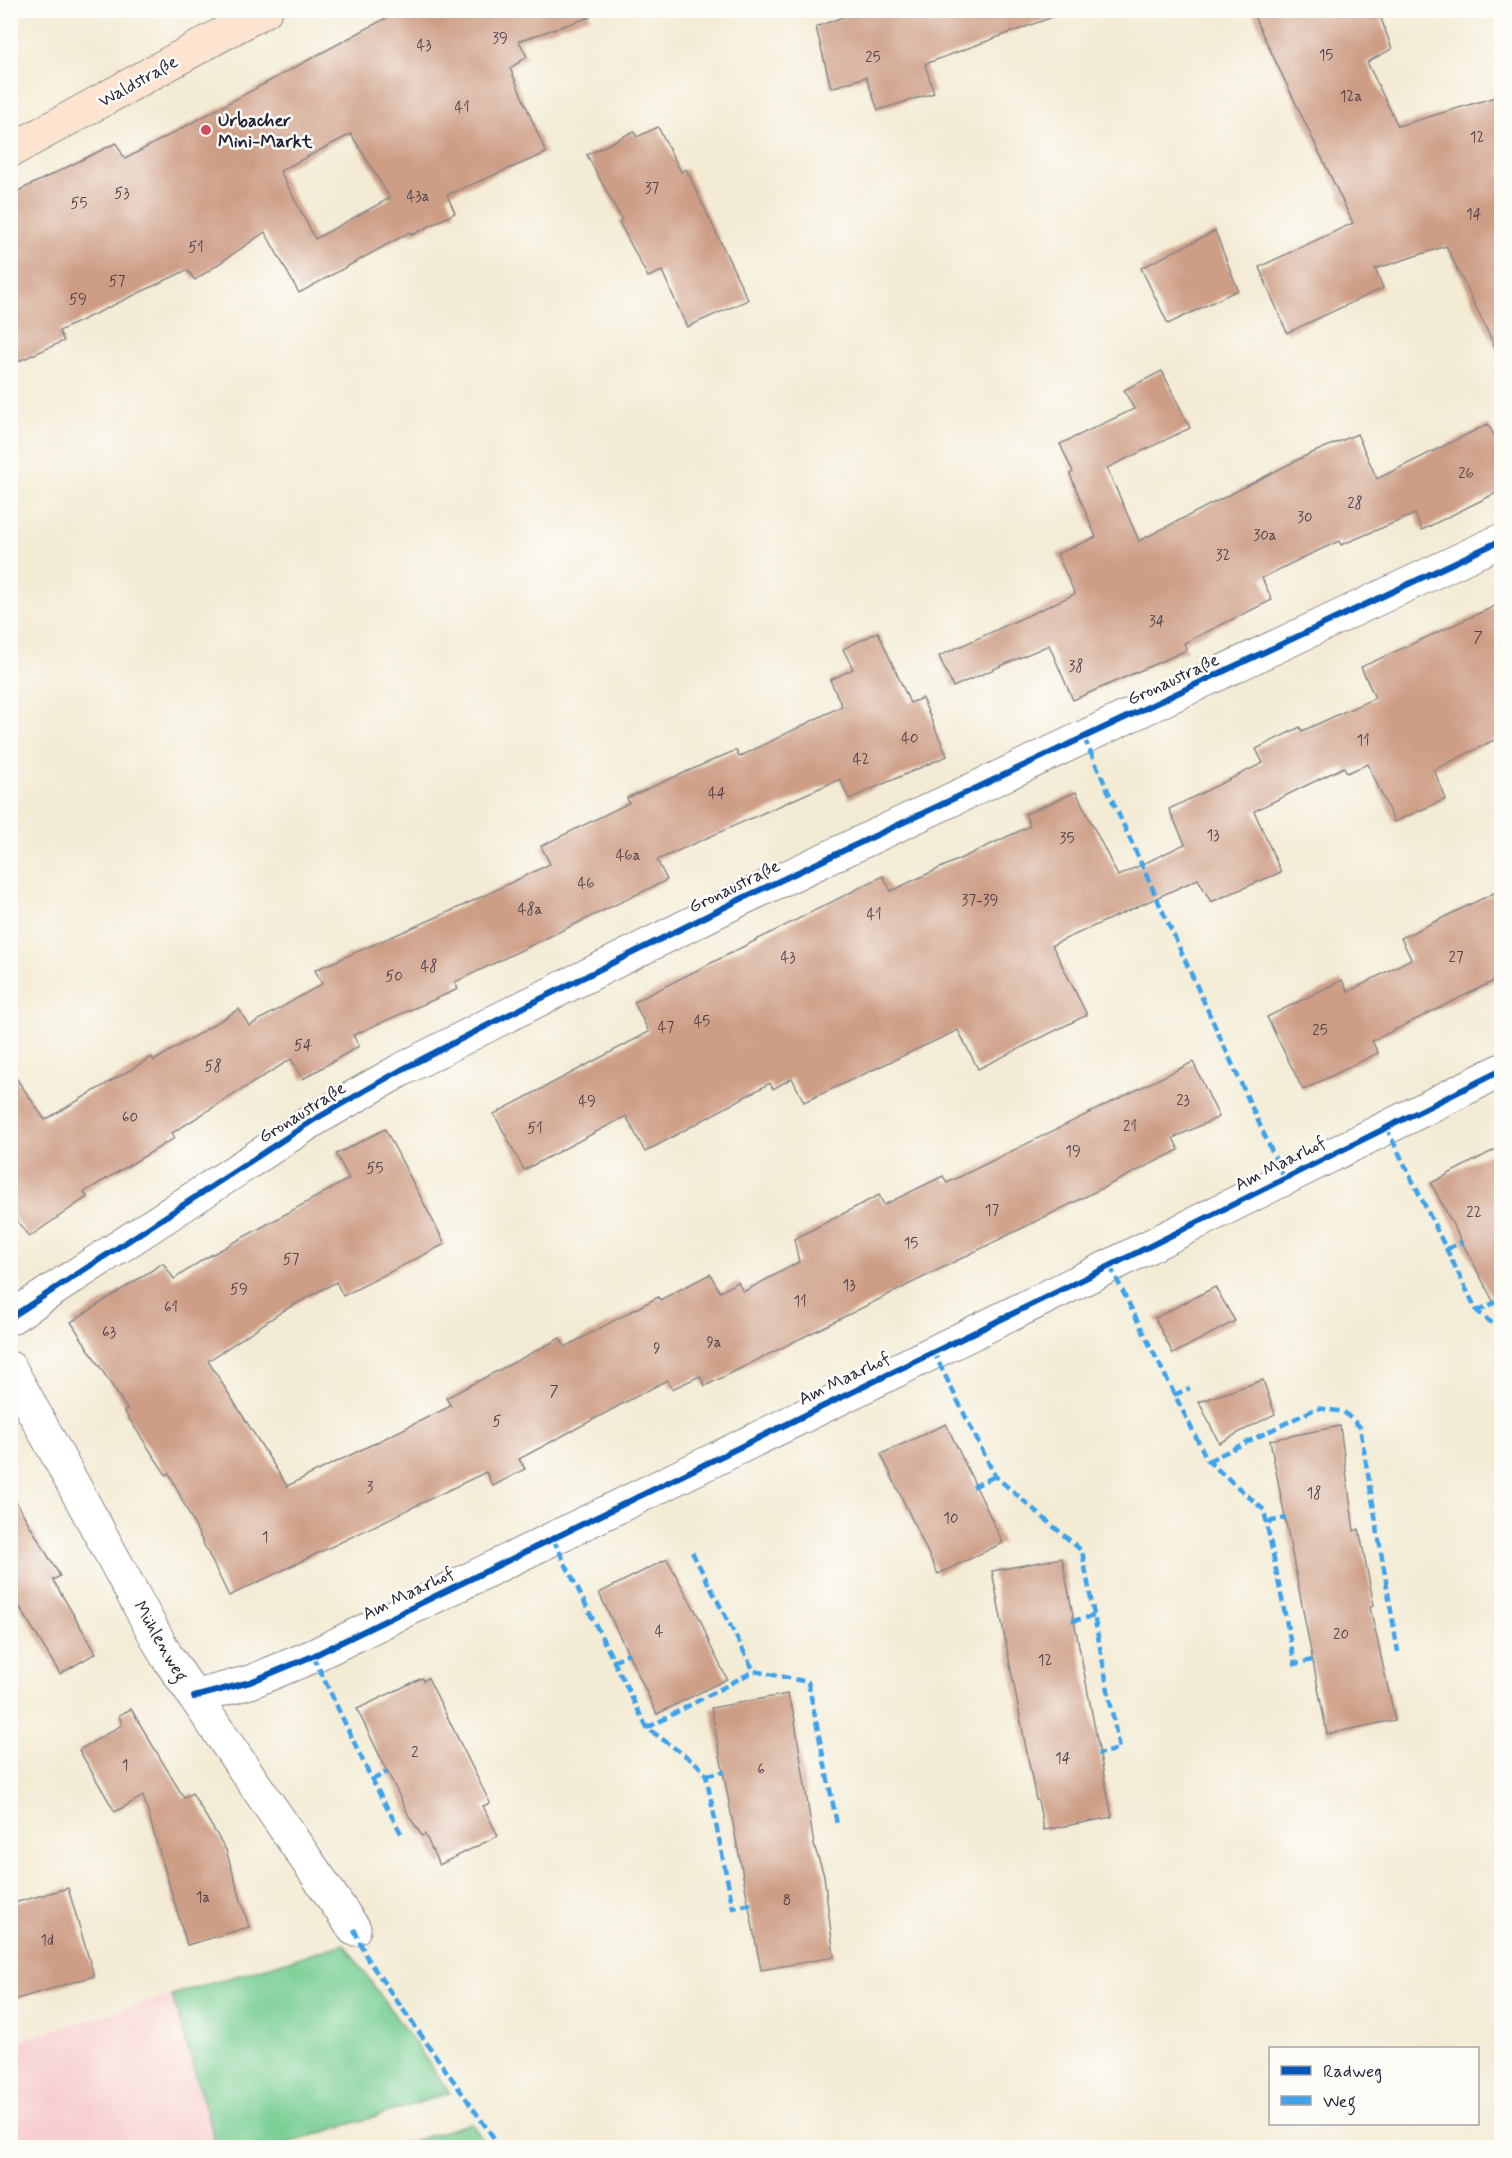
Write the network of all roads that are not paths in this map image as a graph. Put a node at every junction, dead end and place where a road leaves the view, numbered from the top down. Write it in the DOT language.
graph roads {
  1 [pos="266,10"];
  2 [pos="10,151"];
  3 [pos="1502,540"];
  4 [pos="1502,1071"];
  5 [pos="10,1318"];
  6 [pos="10,1368"];
  7 [pos="194,1697"];
  8 [pos="354,1929"];
  1 -- 2 [label="main road, Waldstraße"];
  3 -- 5 [label="street, Gronaustraße"];
  4 -- 7 [label="street, Am Maarhof"];
  6 -- 7 [label="street, Mühlenweg"];
  7 -- 8 [label="street, Mühlenweg"];
}
